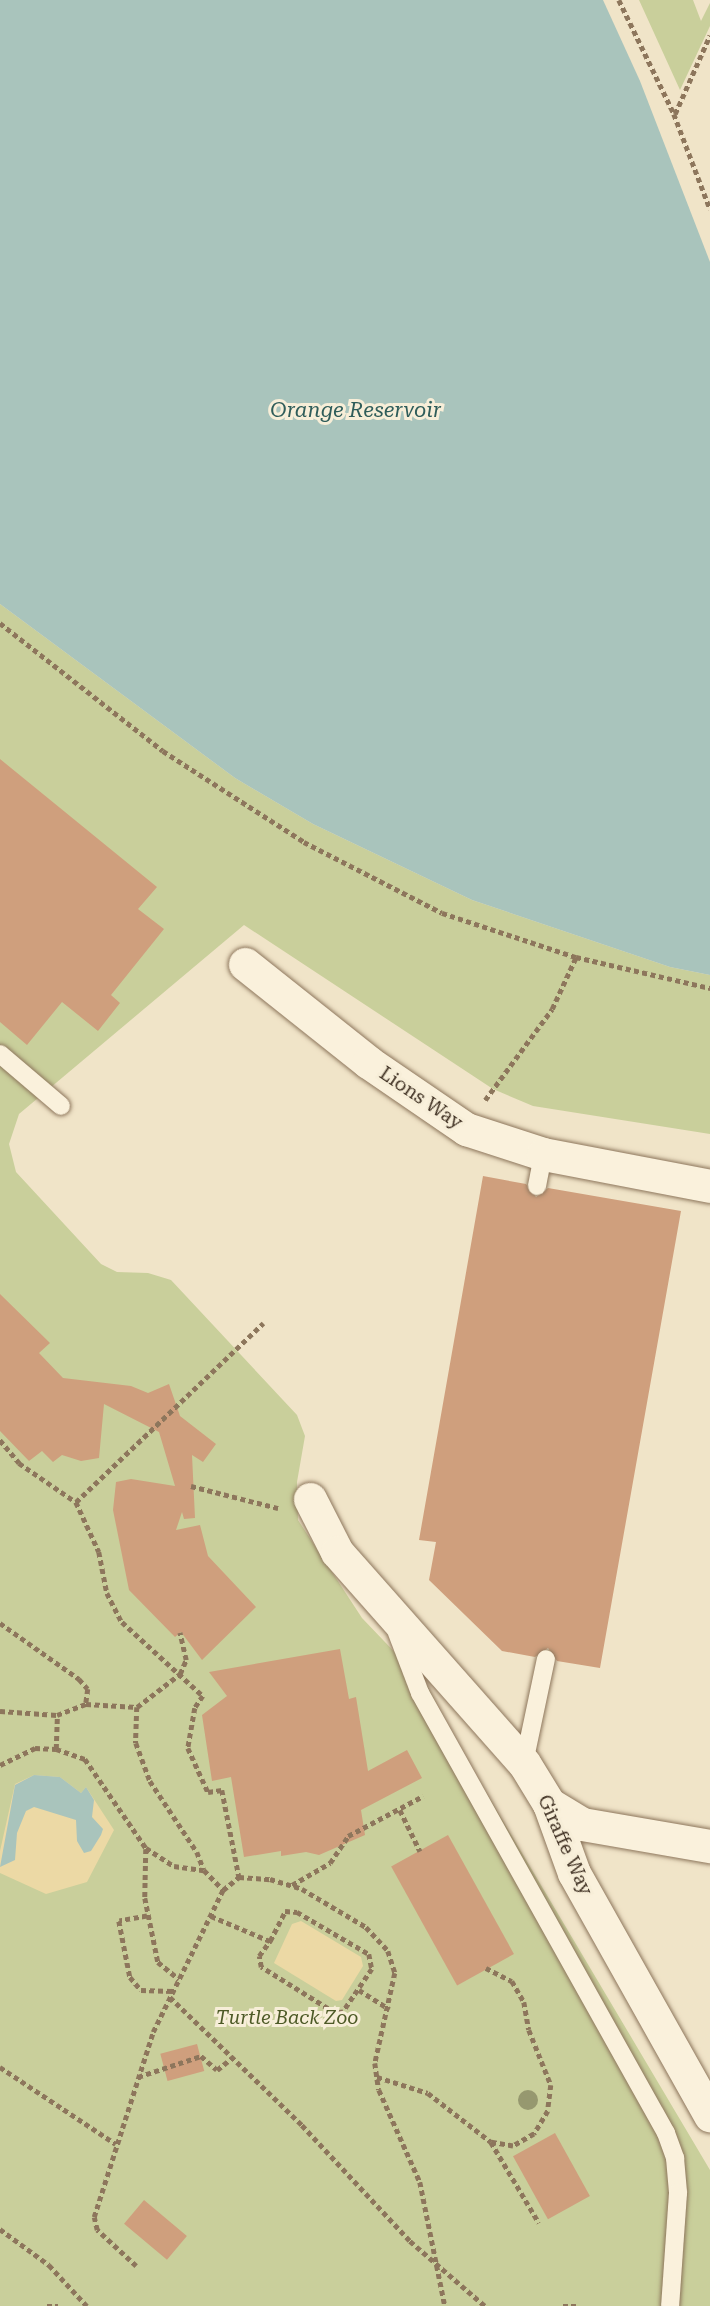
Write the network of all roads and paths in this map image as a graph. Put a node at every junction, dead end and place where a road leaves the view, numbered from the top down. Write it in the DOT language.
graph roads {
  1 [pos="619,0"];
  2 [pos="710,35"];
  3 [pos="674,114"];
  4 [pos="710,209"];
  5 [pos="0,623"];
  6 [pos="576,957"];
  7 [pos="245,964"];
  8 [pos="710,988"];
  9 [pos="0,1054"];
  10 [pos="61,1106"];
  11 [pos="466,1129"];
  12 [pos="710,1186"];
  13 [pos="263,1323"];
  14 [pos="0,1440"];
  15 [pos="191,1486"];
  16 [pos="310,1499"];
  17 [pos="76,1502"];
  18 [pos="258,1503"];
  19 [pos="390,1613"];
  20 [pos="0,1623"];
  21 [pos="180,1633"];
  22 [pos="546,1659"];
  23 [pos="180,1674"];
  24 [pos="86,1704"];
  25 [pos="137,1707"];
  26 [pos="0,1711"];
  27 [pos="57,1715"];
  28 [pos="56,1749"];
  29 [pos="524,1763"];
  30 [pos="0,1765"];
  31 [pos="423,1796"];
  32 [pos="548,1804"];
  33 [pos="400,1810"];
  34 [pos="710,1846"];
  35 [pos="146,1848"];
  36 [pos="420,1851"];
  37 [pos="204,1870"];
  38 [pos="239,1877"];
  39 [pos="292,1885"];
  40 [pos="223,1890"];
  41 [pos="147,1916"];
  42 [pos="211,1916"];
  43 [pos="270,1941"];
  44 [pos="486,1968"];
  45 [pos="179,1979"];
  46 [pos="359,1990"];
  47 [pos="171,1994"];
  48 [pos="389,2009"];
  49 [pos="233,2057"];
  50 [pos="0,2067"];
  51 [pos="377,2077"];
  52 [pos="137,2078"];
  53 [pos="710,2115"];
  54 [pos="491,2142"];
  55 [pos="116,2144"];
  56 [pos="539,2223"];
  57 [pos="0,2229"];
  58 [pos="439,2264"];
  59 [pos="136,2266"];
  60 [pos="47,2306"];
  61 [pos="58,2306"];
  62 [pos="87,2306"];
  63 [pos="445,2306"];
  64 [pos="485,2306"];
  65 [pos="563,2306"];
  66 [pos="578,2306"];
  67 [pos="670,2306"];
  1 -- 3 [label="path"];
  2 -- 3 [label="path"];
  3 -- 4 [label="path"];
  5 -- 6 [label="path"];
  6 -- 8 [label="path"];
  6 -- 11 [label="path"];
  7 -- 11 [label="street, Lions Way"];
  9 -- 10 [label="lane"];
  11 -- 12 [label="street, Lions Way"];
  13 -- 17 [label="path"];
  14 -- 17 [label="path"];
  15 -- 18 [label="path"];
  16 -- 19 [label="street, Giraffe Way"];
  17 -- 23 [label="path"];
  19 -- 29 [label="street, Giraffe Way"];
  19 -- 67 [label="lane"];
  20 -- 24 [label="path"];
  21 -- 23 [label="path"];
  22 -- 29 [label="lane"];
  23 -- 25 [label="path"];
  23 -- 38 [label="path"];
  24 -- 25 [label="path"];
  24 -- 27 [label="path"];
  25 -- 37 [label="path"];
  26 -- 27 [label="path"];
  27 -- 28 [label="path"];
  28 -- 30 [label="path"];
  28 -- 35 [label="path"];
  29 -- 32 [label="street, Giraffe Way"];
  31 -- 33 [label="path"];
  32 -- 34 [label="street"];
  32 -- 53 [label="street, Giraffe Way"];
  33 -- 36 [label="path"];
  33 -- 39 [label="path"];
  35 -- 37 [label="path"];
  35 -- 41 [label="path"];
  37 -- 40 [label="path"];
  38 -- 39 [label="path"];
  38 -- 40 [label="path"];
  39 -- 48 [label="path"];
  40 -- 42 [label="path"];
  41 -- 45 [label="path"];
  41 -- 47 [label="path"];
  42 -- 43 [label="path"];
  42 -- 45 [label="path"];
  43 -- 46 [label="path"];
  43 -- 46 [label="path"];
  44 -- 54 [label="path"];
  45 -- 47 [label="path"];
  46 -- 48 [label="path"];
  47 -- 49 [label="path"];
  47 -- 52 [label="path"];
  48 -- 51 [label="path"];
  49 -- 52 [label="path"];
  49 -- 58 [label="path"];
  50 -- 55 [label="path"];
  51 -- 54 [label="path"];
  51 -- 58 [label="path"];
  52 -- 55 [label="path"];
  54 -- 56 [label="path"];
  55 -- 59 [label="path"];
  57 -- 62 [label="path"];
  58 -- 63 [label="path"];
  58 -- 64 [label="path"];
  60 -- 61 [label="path"];
  65 -- 66 [label="path"];
}
